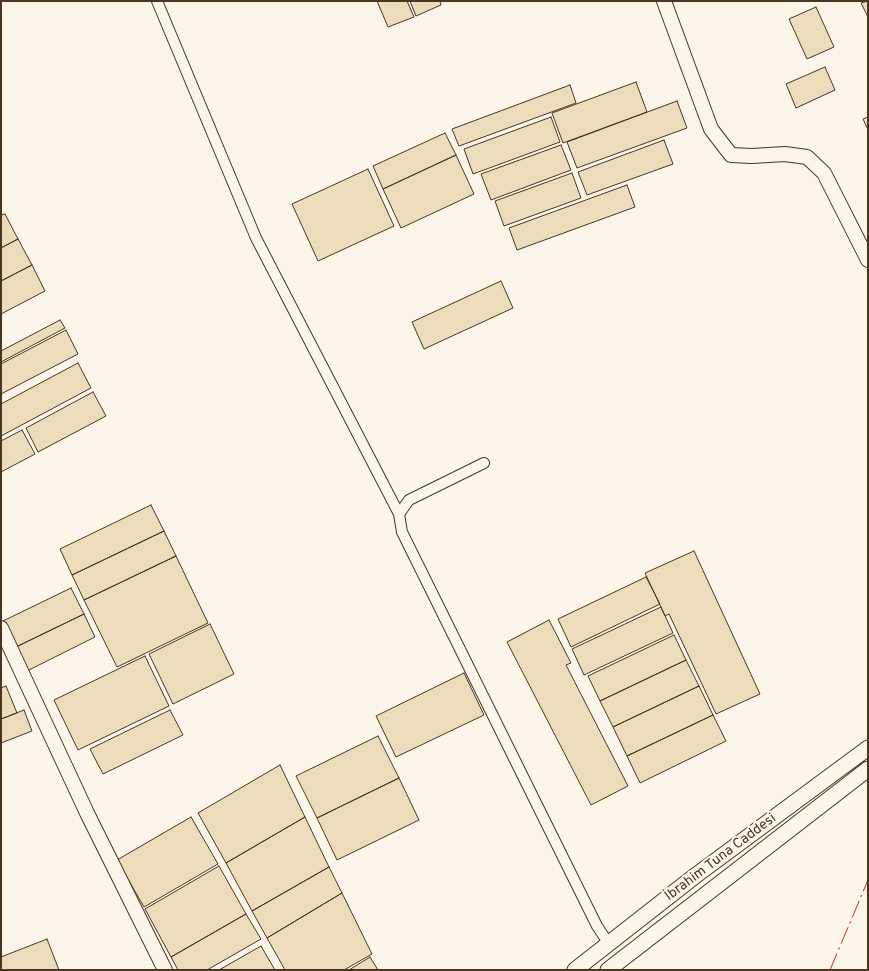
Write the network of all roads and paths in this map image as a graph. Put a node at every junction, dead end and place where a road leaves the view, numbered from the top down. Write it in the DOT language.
graph roads {
  1 [pos="157,1"];
  2 [pos="664,1"];
  3 [pos="868,260"];
  4 [pos="484,463"];
  5 [pos="398,514"];
  6 [pos="1,628"];
  7 [pos="868,748"];
  8 [pos="868,769"];
  9 [pos="609,944"];
  10 [pos="166,970"];
  11 [pos="575,970"];
  12 [pos="608,970"];
  1 -- 5 [label="street"];
  2 -- 3 [label="street"];
  4 -- 5 [label="street"];
  5 -- 9 [label="street"];
  6 -- 10 [label="street"];
  7 -- 9 [label="main road, İbrahim Tuna Caddesi"];
  8 -- 12 [label="main road, İbrahim Tuna Caddesi"];
  9 -- 11 [label="main road, İbrahim Tuna Caddesi"];
}
